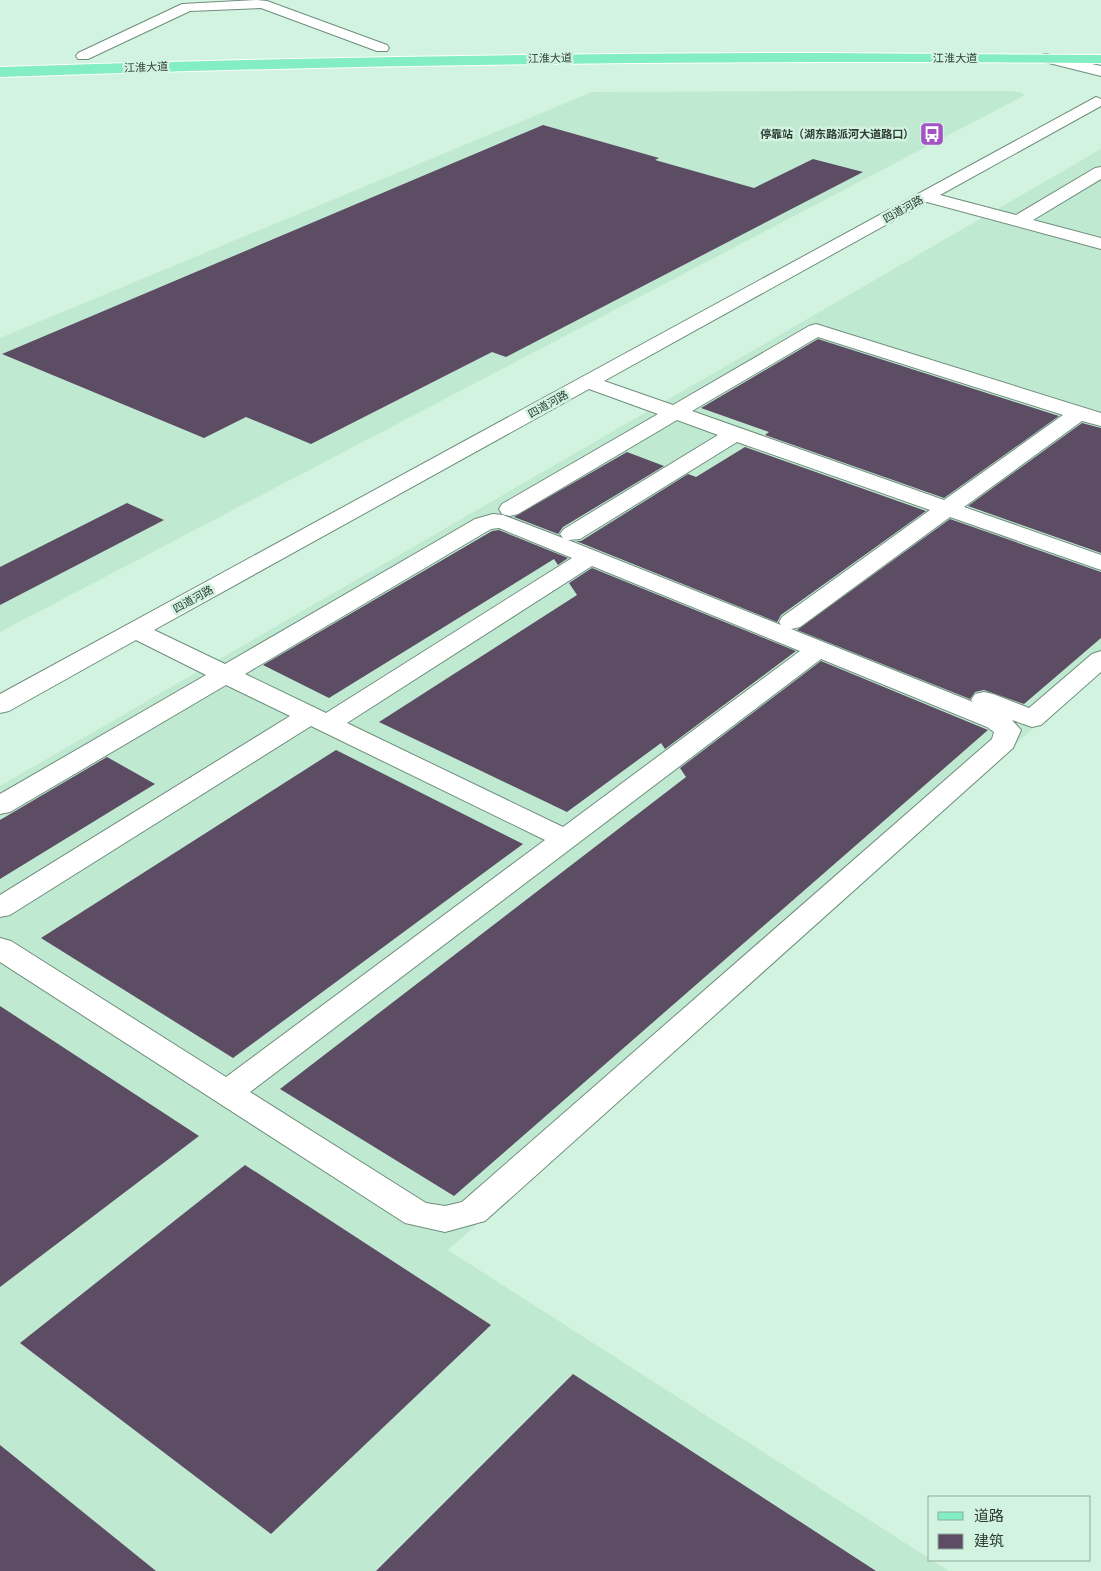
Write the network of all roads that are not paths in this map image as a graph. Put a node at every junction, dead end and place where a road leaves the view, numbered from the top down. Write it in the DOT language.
graph roads {
  1 [pos="1101,47"];
  2 [pos="382,48"];
  3 [pos="84,56"];
  4 [pos="1046,58"];
  5 [pos="0,59"];
  6 [pos="1101,59"];
  7 [pos="1101,71"];
  8 [pos="0,72"];
  9 [pos="1099,100"];
  10 [pos="1101,172"];
  11 [pos="926,196"];
  12 [pos="1019,221"];
  13 [pos="1101,244"];
  14 [pos="588,382"];
  15 [pos="674,412"];
  16 [pos="1079,413"];
  17 [pos="1101,420"];
  18 [pos="735,434"];
  19 [pos="947,509"];
  20 [pos="572,534"];
  21 [pos="590,557"];
  22 [pos="1101,563"];
  23 [pos="791,622"];
  24 [pos="136,631"];
  25 [pos="819,649"];
  26 [pos="1101,659"];
  27 [pos="226,674"];
  28 [pos="0,705"];
  29 [pos="319,719"];
  30 [pos="0,806"];
  31 [pos="565,839"];
  32 [pos="0,908"];
  33 [pos="0,948"];
  34 [pos="227,1093"];
  1 -- 2 [label="main road, 江淮大道"];
  2 -- 3 [label="main road, 江淮大道"];
  2 -- 3 [label="street"];
  3 -- 5 [label="main road, 江淮大道"];
  4 -- 6 [label="main road, 江淮大道"];
  4 -- 7 [label="street"];
  4 -- 8 [label="main road, 江淮大道"];
  9 -- 11 [label="street, 四道河路"];
  10 -- 12 [label="street"];
  11 -- 12 [label="street"];
  11 -- 14 [label="street, 四道河路"];
  12 -- 13 [label="street"];
  14 -- 15 [label="street"];
  14 -- 24 [label="street, 四道河路"];
  15 -- 16 [label="street"];
  15 -- 18 [label="street"];
  15 -- 20 [label="street"];
  16 -- 17 [label="street"];
  16 -- 19 [label="street"];
  18 -- 19 [label="street"];
  18 -- 20 [label="street"];
  19 -- 22 [label="street"];
  19 -- 23 [label="street"];
  20 -- 23 [label="street"];
  21 -- 25 [label="street"];
  21 -- 27 [label="street"];
  21 -- 29 [label="street"];
  23 -- 26 [label="street"];
  24 -- 27 [label="street"];
  24 -- 28 [label="street, 四道河路"];
  25 -- 31 [label="street"];
  25 -- 34 [label="street"];
  27 -- 29 [label="street"];
  27 -- 30 [label="street"];
  29 -- 31 [label="street"];
  29 -- 32 [label="street"];
  31 -- 34 [label="street"];
  33 -- 34 [label="street"];
}
